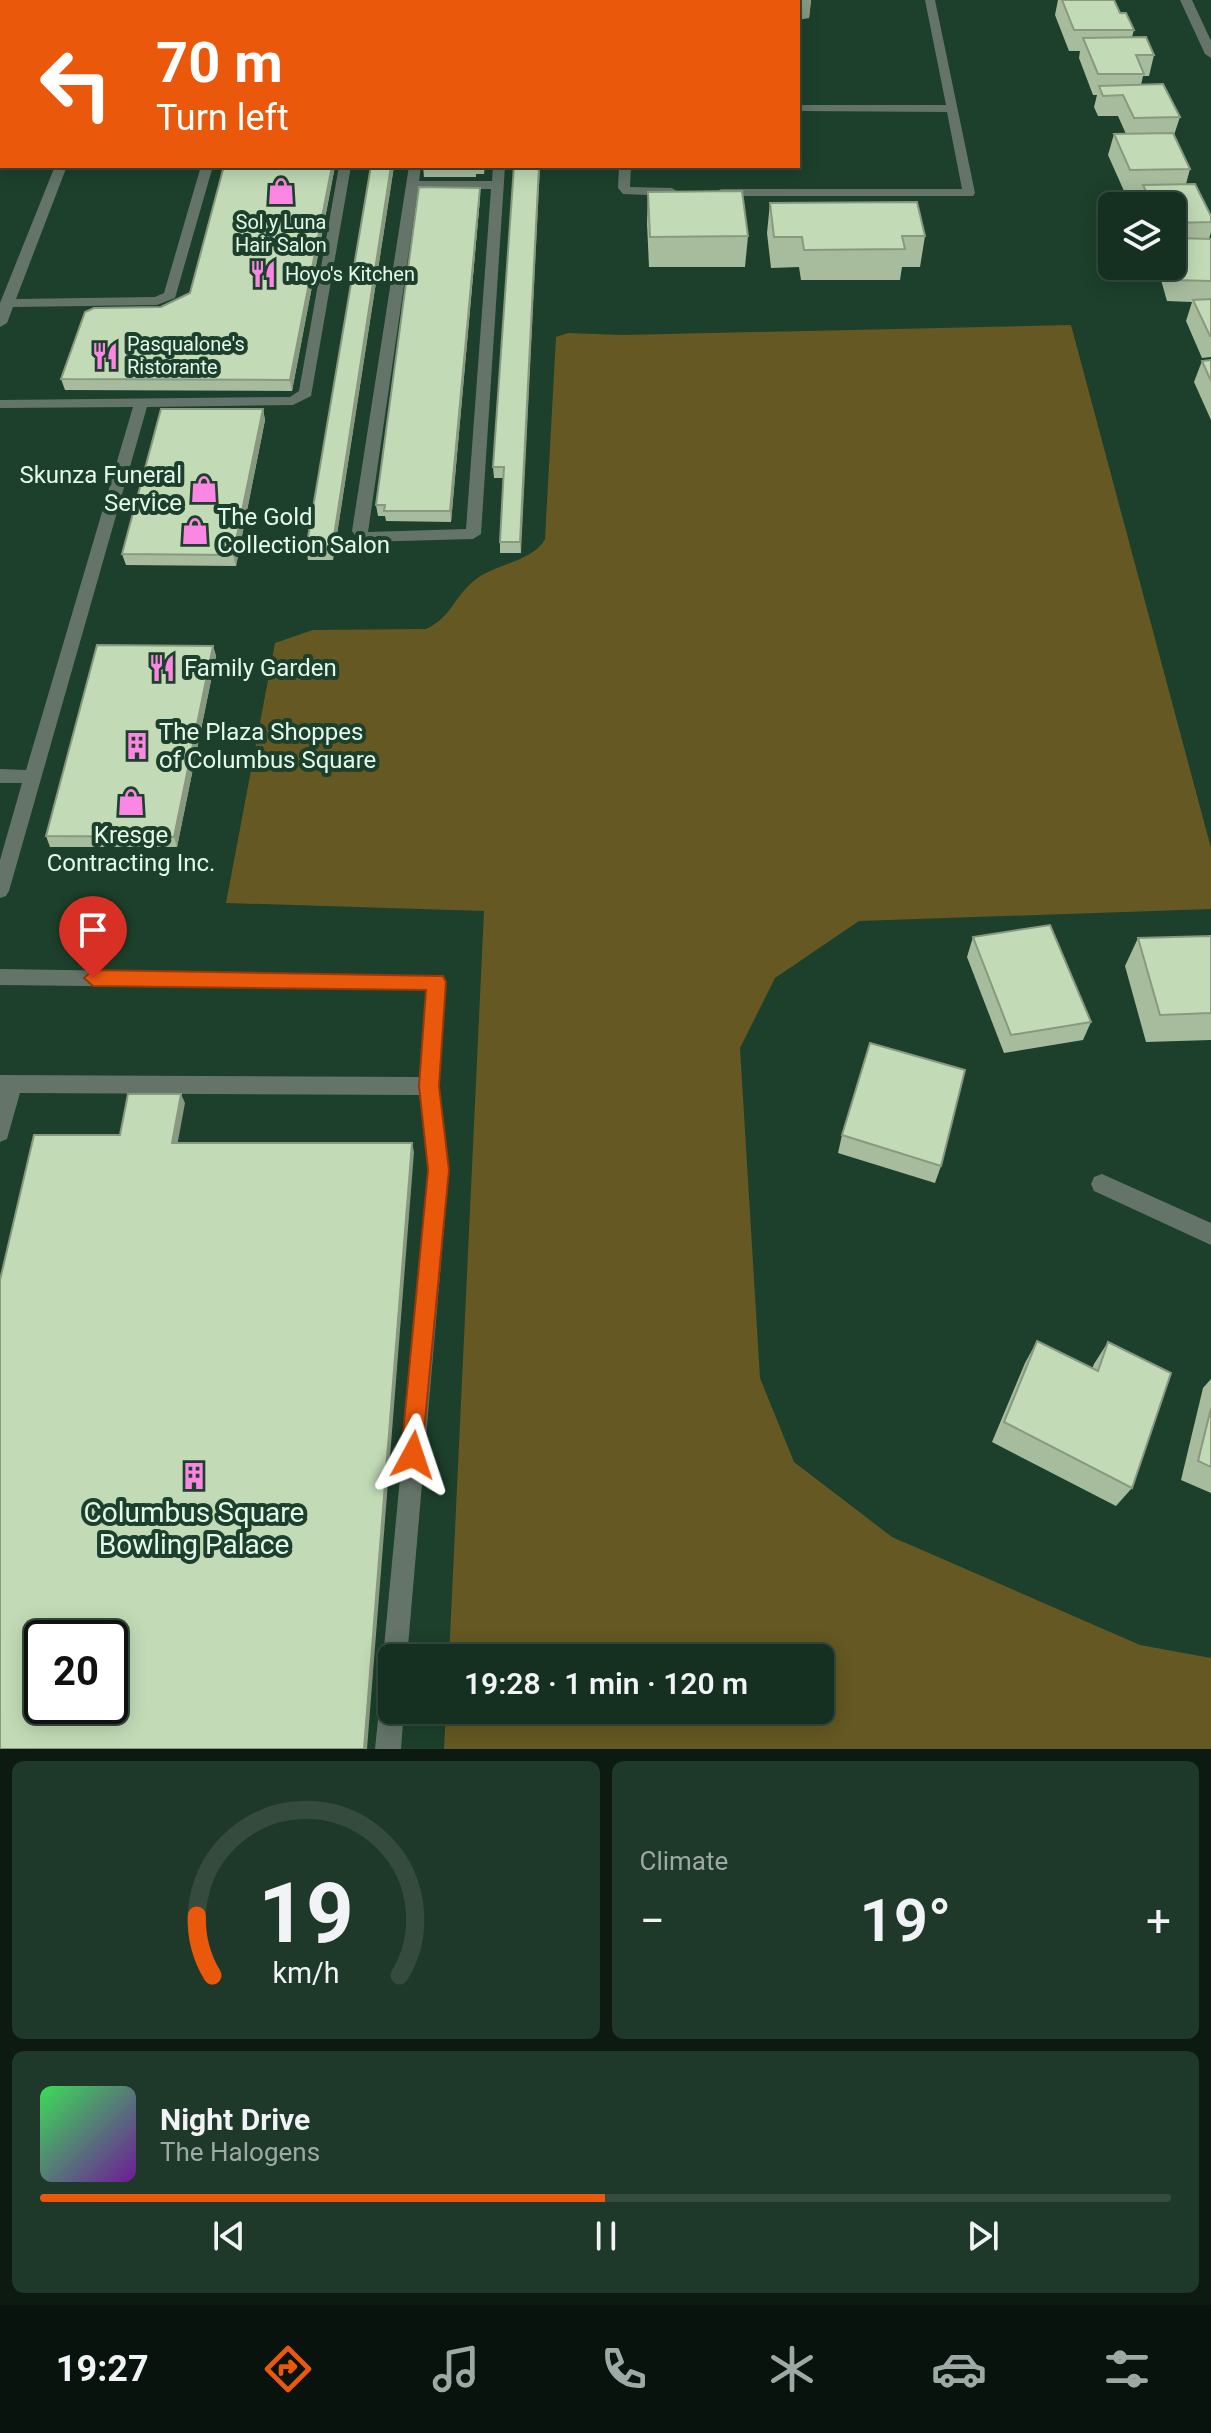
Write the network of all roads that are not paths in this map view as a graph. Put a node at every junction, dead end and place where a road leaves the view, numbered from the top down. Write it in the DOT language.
graph roads {
  1 [pos="930,0"];
  2 [pos="1186,0"];
  3 [pos="1211,54"];
  4 [pos="800,108"];
  5 [pos="950,109"];
  6 [pos="60,168"];
  7 [pos="206,168"];
  8 [pos="345,168"];
  9 [pos="415,168"];
  10 [pos="499,168"];
  11 [pos="625,168"];
  12 [pos="412,185"];
  13 [pos="497,185"];
  14 [pos="694,193"];
  15 [pos="710,193"];
  16 [pos="7,303"];
  17 [pos="0,323"];
  18 [pos="141,402"];
  19 [pos="0,404"];
  20 [pos="0,776"];
  21 [pos="33,777"];
  22 [pos="0,891"];
  23 [pos="0,977"];
  24 [pos="6,1084"];
  25 [pos="429,1086"];
  26 [pos="0,1133"];
  27 [pos="1102,1184"];
  28 [pos="1211,1234"];
  29 [pos="396,1644"];
  30 [pos="390,1724"];
  31 [pos="388,1749"];
  1 -- 5 [label="lane"];
  2 -- 3 [label="street"];
  4 -- 5 [label="lane"];
  5 -- 15 [label="lane"];
  6 -- 16 [label="lane"];
  7 -- 16 [label="lane"];
  8 -- 18 [label="lane"];
  9 -- 12 [label="lane"];
  10 -- 13 [label="lane"];
  11 -- 14 [label="lane"];
  12 -- 13 [label="lane"];
  12 -- 13 [label="lane"];
  16 -- 17 [label="lane"];
  18 -- 19 [label="lane"];
  18 -- 21 [label="lane"];
  20 -- 21 [label="lane"];
  21 -- 22 [label="lane"];
  23 -- 25 [label="lane"];
  24 -- 25 [label="lane"];
  24 -- 26 [label="lane"];
  25 -- 29 [label="lane"];
  27 -- 28 [label="street"];
  30 -- 31 [label="lane"];
}
